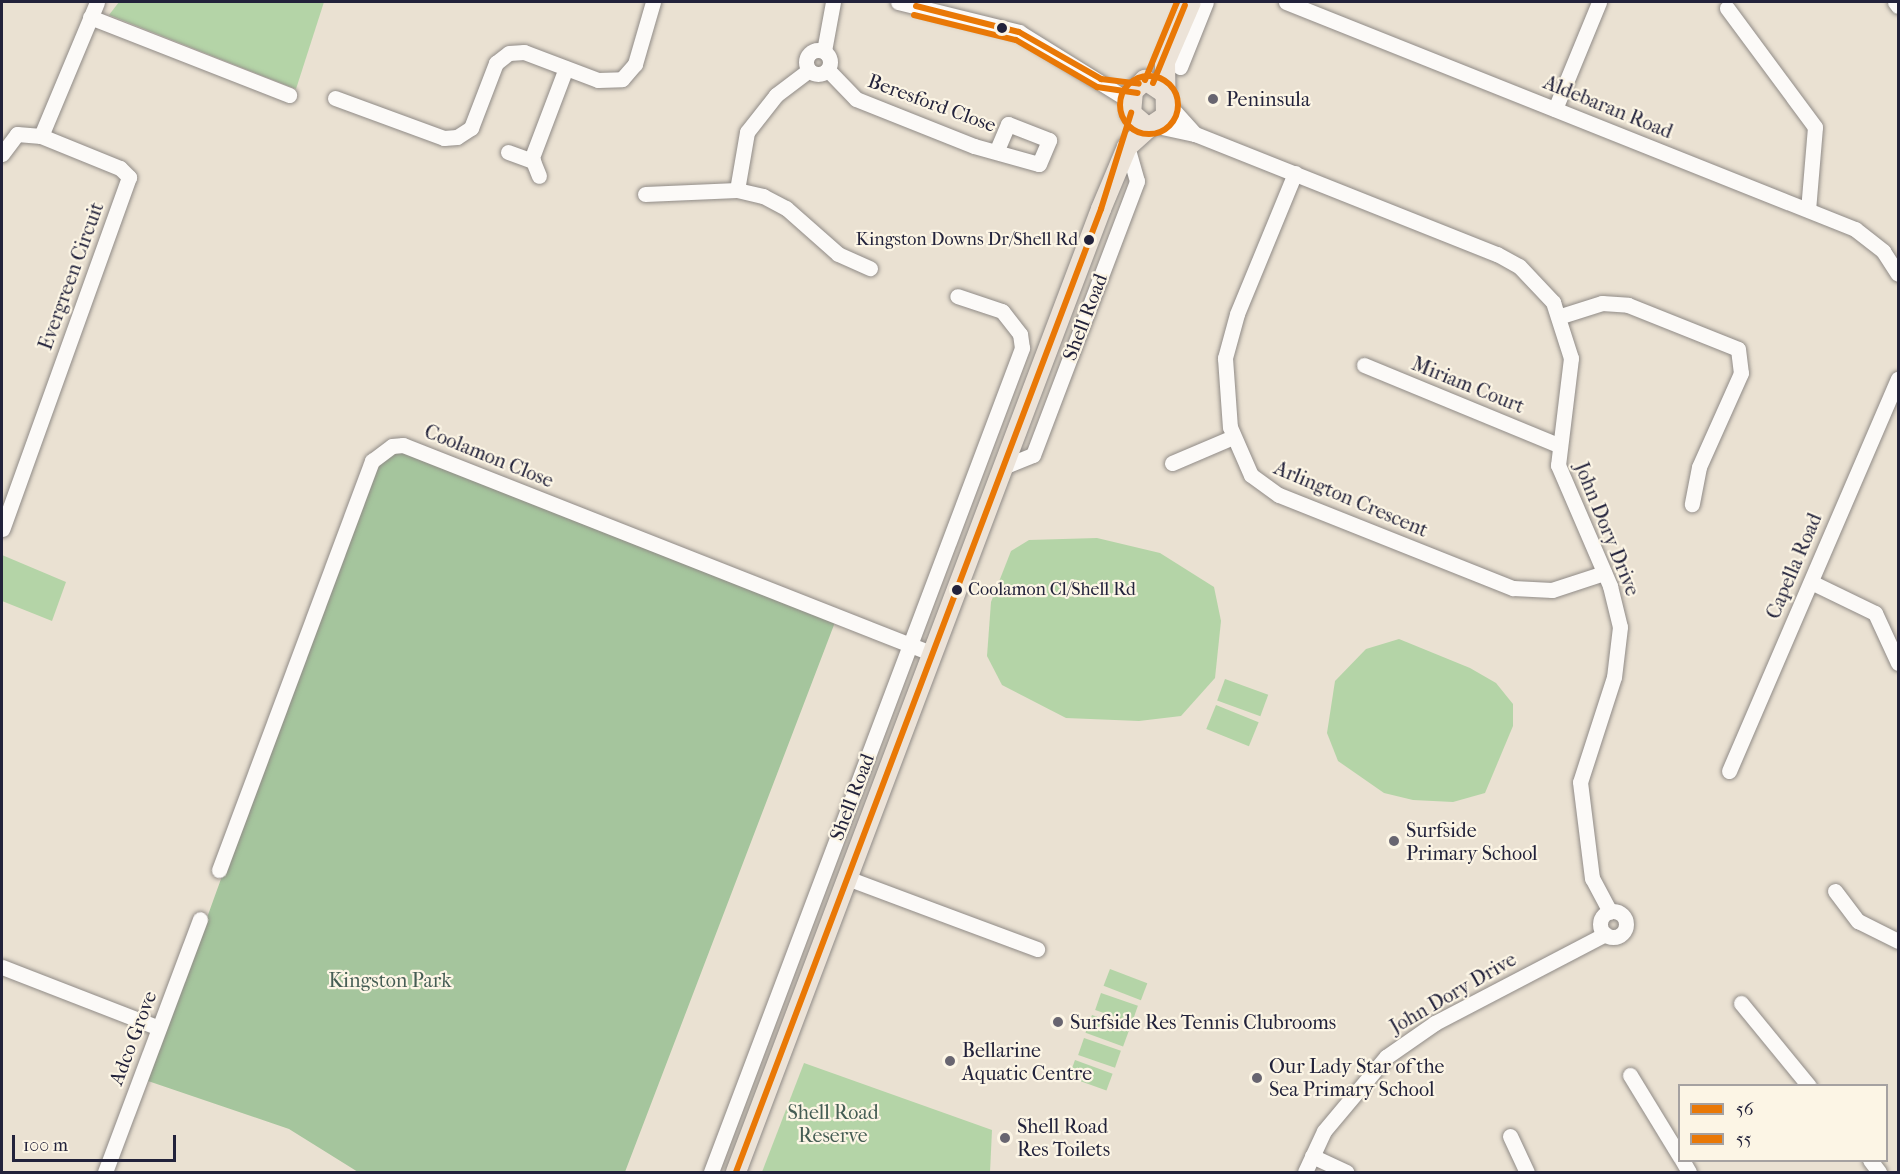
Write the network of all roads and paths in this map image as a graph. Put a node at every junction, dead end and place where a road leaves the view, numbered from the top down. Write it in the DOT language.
graph roads {
  1 [pos="97,2"];
  2 [pos="653,2"];
  3 [pos="833,2"];
  4 [pos="898,2"];
  5 [pos="1177,2"];
  6 [pos="1191,2"];
  7 [pos="1206,2"];
  8 [pos="1286,2"];
  9 [pos="1599,2"];
  10 [pos="1895,2"];
  11 [pos="1899,6"];
  12 [pos="1727,8"];
  13 [pos="90,17"];
  14 [pos="824,51"];
  15 [pos="1180,67"];
  16 [pos="566,68"];
  17 [pos="809,70"];
  18 [pos="828,70"];
  19 [pos="289,95"];
  20 [pos="1136,95"];
  21 [pos="334,98"];
  22 [pos="1165,98"];
  23 [pos="1556,109"];
  24 [pos="1152,127"];
  25 [pos="1196,134"];
  26 [pos="41,136"];
  27 [pos="1127,147"];
  28 [pos="997,150"];
  29 [pos="508,152"];
  30 [pos="2,154"];
  31 [pos="531,160"];
  32 [pos="1295,173"];
  33 [pos="538,176"];
  34 [pos="737,190"];
  35 [pos="645,194"];
  36 [pos="1101,209"];
  37 [pos="1808,210"];
  38 [pos="870,268"];
  39 [pos="1899,274"];
  40 [pos="957,296"];
  41 [pos="1561,316"];
  42 [pos="1364,365"];
  43 [pos="1899,379"];
  44 [pos="1233,436"];
  45 [pos="988,443"];
  46 [pos="1556,444"];
  47 [pos="1006,459"];
  48 [pos="1172,463"];
  49 [pos="1692,504"];
  50 [pos="2,529"];
  51 [pos="1604,573"];
  52 [pos="1811,582"];
  53 [pos="909,646"];
  54 [pos="933,654"];
  55 [pos="1899,663"];
  56 [pos="1729,771"];
  57 [pos="219,870"];
  58 [pos="848,878"];
  59 [pos="1835,891"];
  60 [pos="200,919"];
  61 [pos="1899,942"];
  62 [pos="1037,949"];
  63 [pos="2,967"];
  64 [pos="1741,1003"];
  65 [pos="159,1028"];
  66 [pos="1630,1076"];
  67 [pos="1807,1084"];
  68 [pos="1510,1136"];
  69 [pos="1678,1154"];
  70 [pos="1312,1156"];
  71 [pos="105,1173"];
  72 [pos="711,1173"];
  73 [pos="736,1173"];
  74 [pos="1305,1173"];
  75 [pos="1347,1173"];
  76 [pos="1527,1173"];
  1 -- 13 [label="street"];
  2 -- 16 [label="street"];
  3 -- 14 [label="street"];
  4 -- 20 [label="street"];
  5 -- 20 [label="main road, Shell Road"];
  6 -- 22 [label="main road"];
  7 -- 15 [label="street"];
  8 -- 23 [label="street, Aldebaran Road"];
  9 -- 23 [label="street"];
  10 -- 11 [label="street"];
  12 -- 37 [label="street"];
  13 -- 19 [label="street"];
  13 -- 26 [label="street"];
  14 -- 17 [label="street"];
  14 -- 18 [label="street"];
  16 -- 21 [label="street"];
  16 -- 31 [label="street"];
  17 -- 18 [label="street"];
  17 -- 34 [label="street"];
  18 -- 28 [label="street, Beresford Close"];
  20 -- 22 [label="main road"];
  20 -- 24 [label="main road"];
  20 -- 36 [label="main road, Shell Road"];
  22 -- 24 [label="main road"];
  22 -- 25 [label="street, John Dory Drive"];
  23 -- 37 [label="street, Aldebaran Road"];
  24 -- 25 [label="street, John Dory Drive"];
  24 -- 27 [label="main road, Shell Road"];
  25 -- 32 [label="street, John Dory Drive"];
  26 -- 30 [label="street, Evergreen Circuit"];
  26 -- 50 [label="street, Evergreen Circuit"];
  27 -- 36 [label="main road, Shell Road"];
  27 -- 47 [label="street, Shell Road"];
  29 -- 31 [label="street"];
  31 -- 33 [label="street"];
  32 -- 41 [label="street, John Dory Drive"];
  32 -- 44 [label="street, Arlington Crescent"];
  34 -- 35 [label="street"];
  34 -- 38 [label="street"];
  36 -- 47 [label="main road, Shell Road"];
  37 -- 39 [label="street, Aldebaran Road"];
  40 -- 45 [label="street, Shell Road"];
  41 -- 46 [label="street, John Dory Drive"];
  41 -- 49 [label="street"];
  42 -- 46 [label="street, Miriam Court"];
  43 -- 52 [label="street, Capella Road"];
  44 -- 48 [label="street"];
  44 -- 51 [label="street, Arlington Crescent"];
  45 -- 47 [label="street"];
  45 -- 53 [label="street, Shell Road"];
  46 -- 51 [label="street, John Dory Drive"];
  47 -- 54 [label="main road, Shell Road"];
  51 -- 70 [label="street, John Dory Drive"];
  52 -- 55 [label="street"];
  52 -- 56 [label="street, Capella Road"];
  53 -- 54 [label="street, Coolamon Close"];
  53 -- 57 [label="street, Coolamon Close"];
  53 -- 72 [label="street, Shell Road"];
  54 -- 58 [label="main road, Shell Road"];
  58 -- 62 [label="street"];
  58 -- 73 [label="main road, Shell Road"];
  59 -- 61 [label="street"];
  60 -- 65 [label="street, Adco Grove"];
  63 -- 65 [label="street"];
  64 -- 67 [label="street"];
  65 -- 71 [label="street, Adco Grove"];
  66 -- 69 [label="street"];
  68 -- 76 [label="street"];
  70 -- 74 [label="street, John Dory Drive"];
  70 -- 75 [label="street"];
}
